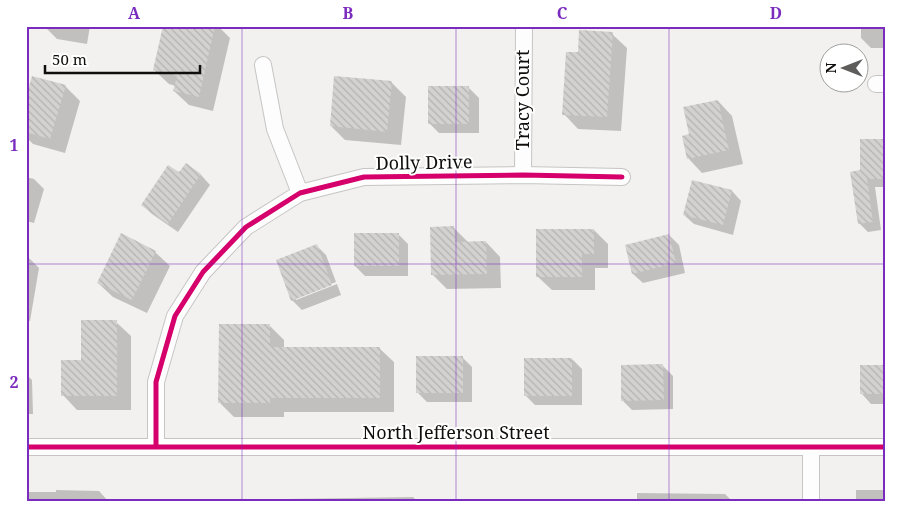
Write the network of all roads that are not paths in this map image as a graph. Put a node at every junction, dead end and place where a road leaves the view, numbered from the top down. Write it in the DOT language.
graph roads {
  1 [pos="524,26"];
  2 [pos="263,65"];
  3 [pos="523,175"];
  4 [pos="622,176"];
  5 [pos="300,193"];
  6 [pos="156,446"];
  7 [pos="26,447"];
  8 [pos="811,448"];
  9 [pos="885,448"];
  10 [pos="811,502"];
  1 -- 3 [label="street, Tracy Court"];
  2 -- 5 [label="street"];
  3 -- 4 [label="street, Dolly Drive"];
  3 -- 5 [label="street, Dolly Drive"];
  5 -- 6 [label="street, Dolly Drive"];
  6 -- 7 [label="street, North Jefferson Street"];
  6 -- 8 [label="street, North Jefferson Street"];
  8 -- 9 [label="street, North Jefferson Street"];
  8 -- 10 [label="street"];
}
